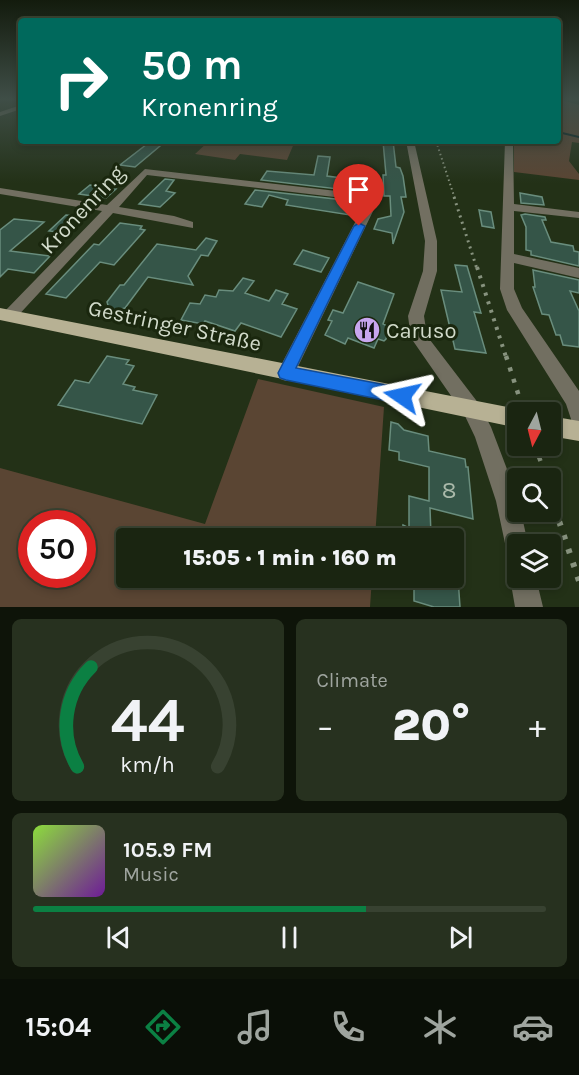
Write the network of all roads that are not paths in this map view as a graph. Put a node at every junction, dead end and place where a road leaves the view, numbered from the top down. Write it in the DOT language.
graph roads {
  1 [pos="509,144"];
  2 [pos="411,146"];
  3 [pos="0,191"];
  4 [pos="507,207"];
  5 [pos="111,208"];
  6 [pos="579,215"];
  7 [pos="189,225"];
  8 [pos="507,257"];
  9 [pos="579,273"];
  10 [pos="5,315"];
  11 [pos="286,373"];
  12 [pos="472,410"];
  13 [pos="579,415"];
  14 [pos="507,417"];
  15 [pos="561,428"];
  16 [pos="579,431"];
  17 [pos="514,534"];
  18 [pos="525,588"];
  19 [pos="529,607"];
  1 -- 4 [label="street"];
  2 -- 12 [label="street"];
  3 -- 5 [label="street"];
  4 -- 6 [label="street"];
  4 -- 8 [label="street"];
  5 -- 7 [label="street"];
  5 -- 10 [label="street, Kronenring"];
  5 -- 11 [label="street, Kronenring"];
  8 -- 9 [label="street"];
  8 -- 13 [label="street"];
  10 -- 11 [label="main road, Gestringer Straße"];
  11 -- 12 [label="main road, Gestringer Straße"];
  12 -- 14 [label="main road, Gestringer Straße"];
  12 -- 17 [label="street"];
  15 -- 16 [label="main road"];
  18 -- 19 [label="street"];
}
